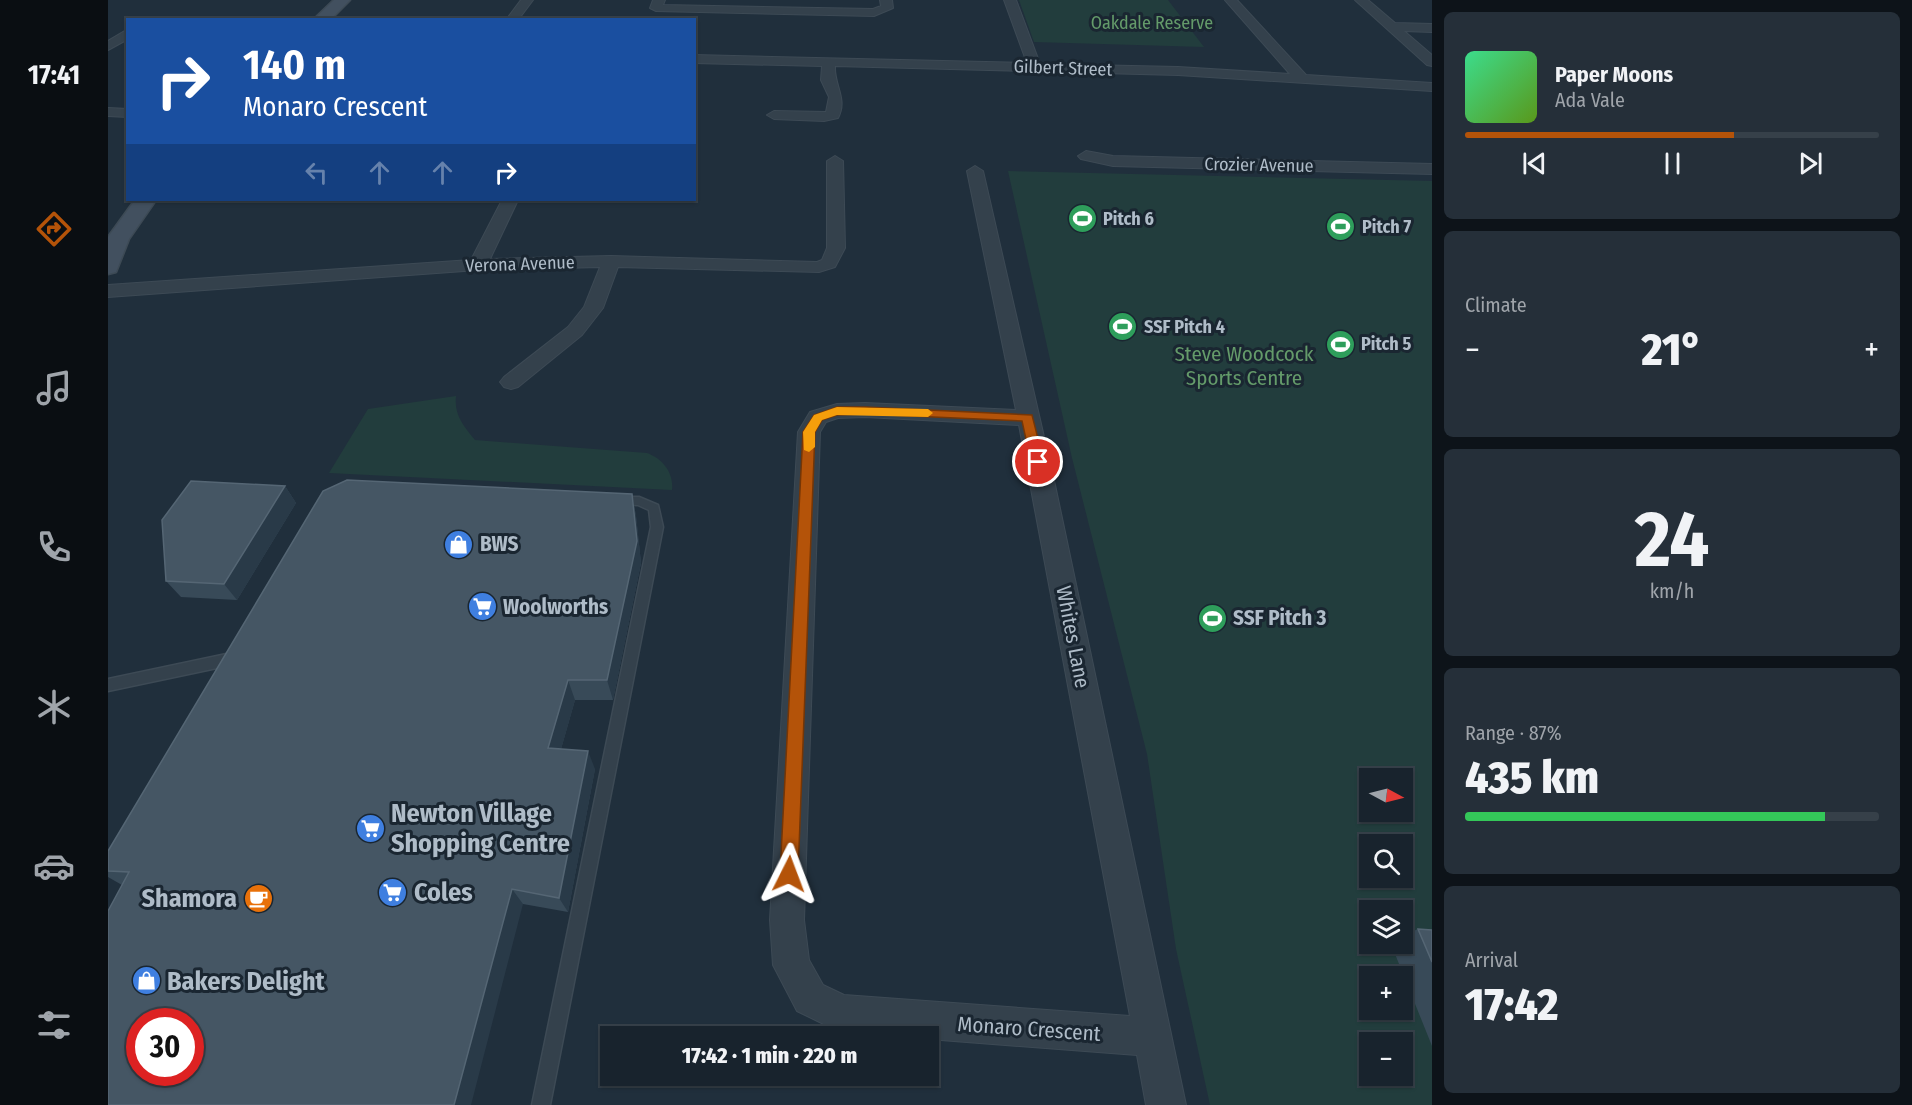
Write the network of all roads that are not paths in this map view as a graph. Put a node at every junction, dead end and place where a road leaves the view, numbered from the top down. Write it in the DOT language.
graph roads {
  1 [pos="343,0"];
  2 [pos="358,0"];
  3 [pos="526,0"];
  4 [pos="659,0"];
  5 [pos="886,0"];
  6 [pos="1010,0"];
  7 [pos="1231,0"];
  8 [pos="1361,0"];
  9 [pos="774,5"];
  10 [pos="322,18"];
  11 [pos="338,18"];
  12 [pos="513,18"];
  13 [pos="1392,27"];
  14 [pos="1432,28"];
  15 [pos="108,32"];
  16 [pos="126,33"];
  17 [pos="126,34"];
  18 [pos="108,46"];
  19 [pos="696,59"];
  20 [pos="829,62"];
  21 [pos="1432,62"];
  22 [pos="1035,67"];
  23 [pos="1302,80"];
  24 [pos="1432,87"];
  25 [pos="108,112"];
  26 [pos="126,113"];
  27 [pos="774,115"];
  28 [pos="1086,156"];
  29 [pos="835,161"];
  30 [pos="1432,169"];
  31 [pos="975,171"];
  32 [pos="144,201"];
  33 [pos="510,201"];
  34 [pos="610,261"];
  35 [pos="478,265"];
  36 [pos="108,267"];
  37 [pos="108,291"];
  38 [pos="511,382"];
  39 [pos="1028,418"];
  40 [pos="604,500"];
  41 [pos="246,646"];
  42 [pos="108,685"];
  43 [pos="1152,1037"];
  44 [pos="541,1105"];
  45 [pos="1166,1105"];
  1 -- 10 [label="main road"];
  2 -- 11 [label="main road"];
  3 -- 12 [label="street"];
  4 -- 9 [label="street"];
  5 -- 9 [label="street"];
  6 -- 22 [label="street"];
  7 -- 23 [label="street"];
  8 -- 13 [label="street"];
  13 -- 14 [label="street"];
  13 -- 21 [label="street"];
  15 -- 16 [label="street"];
  17 -- 18 [label="street"];
  19 -- 20 [label="street, Gilbert Street"];
  20 -- 22 [label="street, Gilbert Street"];
  20 -- 27 [label="street"];
  22 -- 23 [label="street, Gilbert Street"];
  23 -- 24 [label="street, Gilbert Street"];
  25 -- 26 [label="street"];
  28 -- 30 [label="street, Crozier Avenue"];
  29 -- 34 [label="street, Verona Avenue"];
  31 -- 39 [label="street, Whites Lane"];
  32 -- 36 [label="main road"];
  33 -- 35 [label="street"];
  34 -- 35 [label="street, Verona Avenue"];
  34 -- 38 [label="street"];
  35 -- 37 [label="street, Verona Avenue"];
  39 -- 43 [label="street, Whites Lane"];
  39 -- 43 [label="street, Monaro Crescent"];
  40 -- 44 [label="lane"];
  41 -- 42 [label="lane"];
  43 -- 45 [label="street, Whites Lane"];
}
